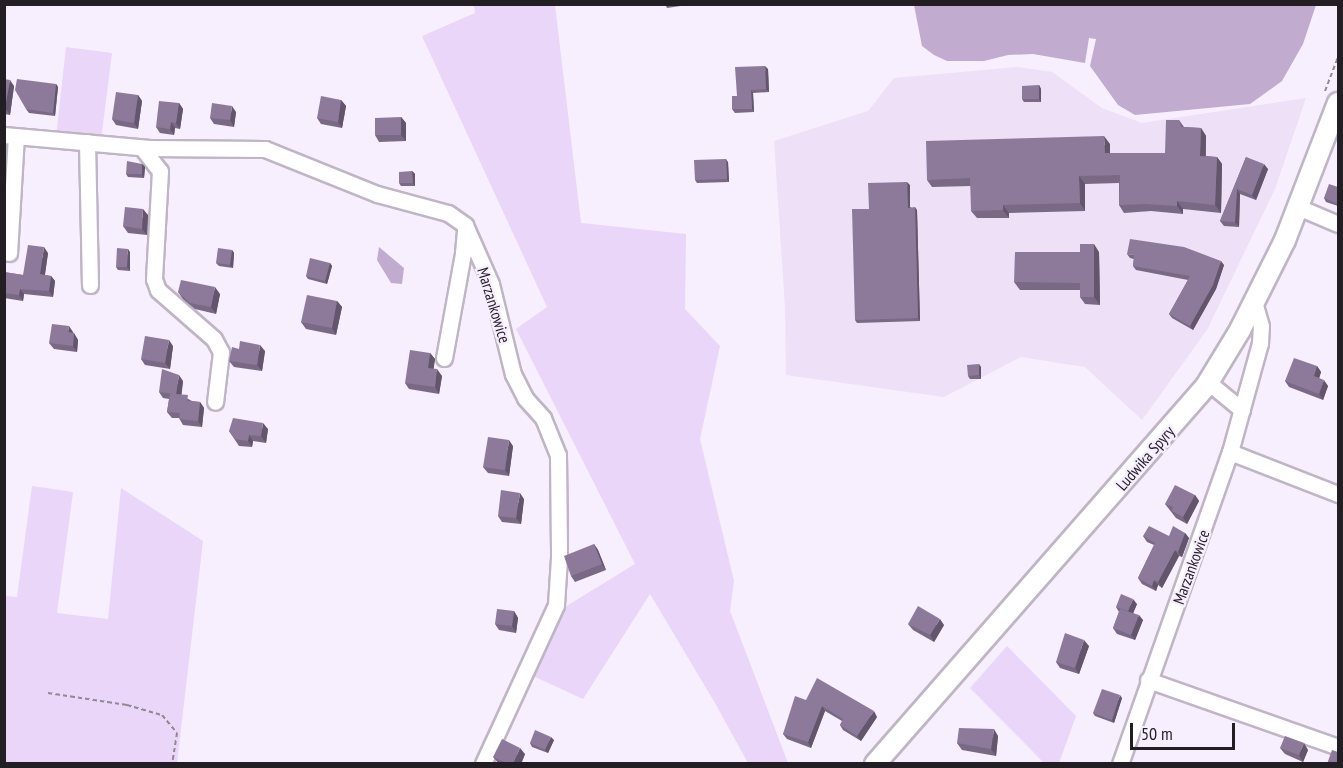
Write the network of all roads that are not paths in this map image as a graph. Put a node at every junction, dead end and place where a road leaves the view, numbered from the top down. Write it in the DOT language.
graph roads {
  1 [pos="1338,103"];
  2 [pos="1333,131"];
  3 [pos="10,136"];
  4 [pos="87,142"];
  5 [pos="142,148"];
  6 [pos="1298,207"];
  7 [pos="1338,224"];
  8 [pos="465,225"];
  9 [pos="9,253"];
  10 [pos="90,285"];
  11 [pos="1254,302"];
  12 [pos="444,358"];
  13 [pos="1208,382"];
  14 [pos="215,402"];
  15 [pos="1242,410"];
  16 [pos="1230,452"];
  17 [pos="1338,494"];
  18 [pos="1148,680"];
  19 [pos="1338,747"];
  20 [pos="483,764"];
  21 [pos="875,764"];
  22 [pos="1120,764"];
  1 -- 2 [label="main road, Ludwika Spyry"];
  2 -- 6 [label="main road, Ludwika Spyry"];
  3 -- 4 [label="street"];
  3 -- 9 [label="street"];
  4 -- 5 [label="street"];
  4 -- 10 [label="street"];
  5 -- 8 [label="street"];
  5 -- 14 [label="street"];
  6 -- 7 [label="street"];
  6 -- 11 [label="main road, Ludwika Spyry"];
  8 -- 12 [label="street"];
  8 -- 20 [label="street, Marzankowice"];
  11 -- 13 [label="main road, Ludwika Spyry"];
  11 -- 15 [label="street, Marzankowice"];
  13 -- 15 [label="street"];
  13 -- 21 [label="main road, Ludwika Spyry"];
  15 -- 16 [label="street, Marzankowice"];
  16 -- 17 [label="street"];
  16 -- 18 [label="street, Marzankowice"];
  18 -- 19 [label="street"];
  18 -- 22 [label="street, Marzankowice"];
}
